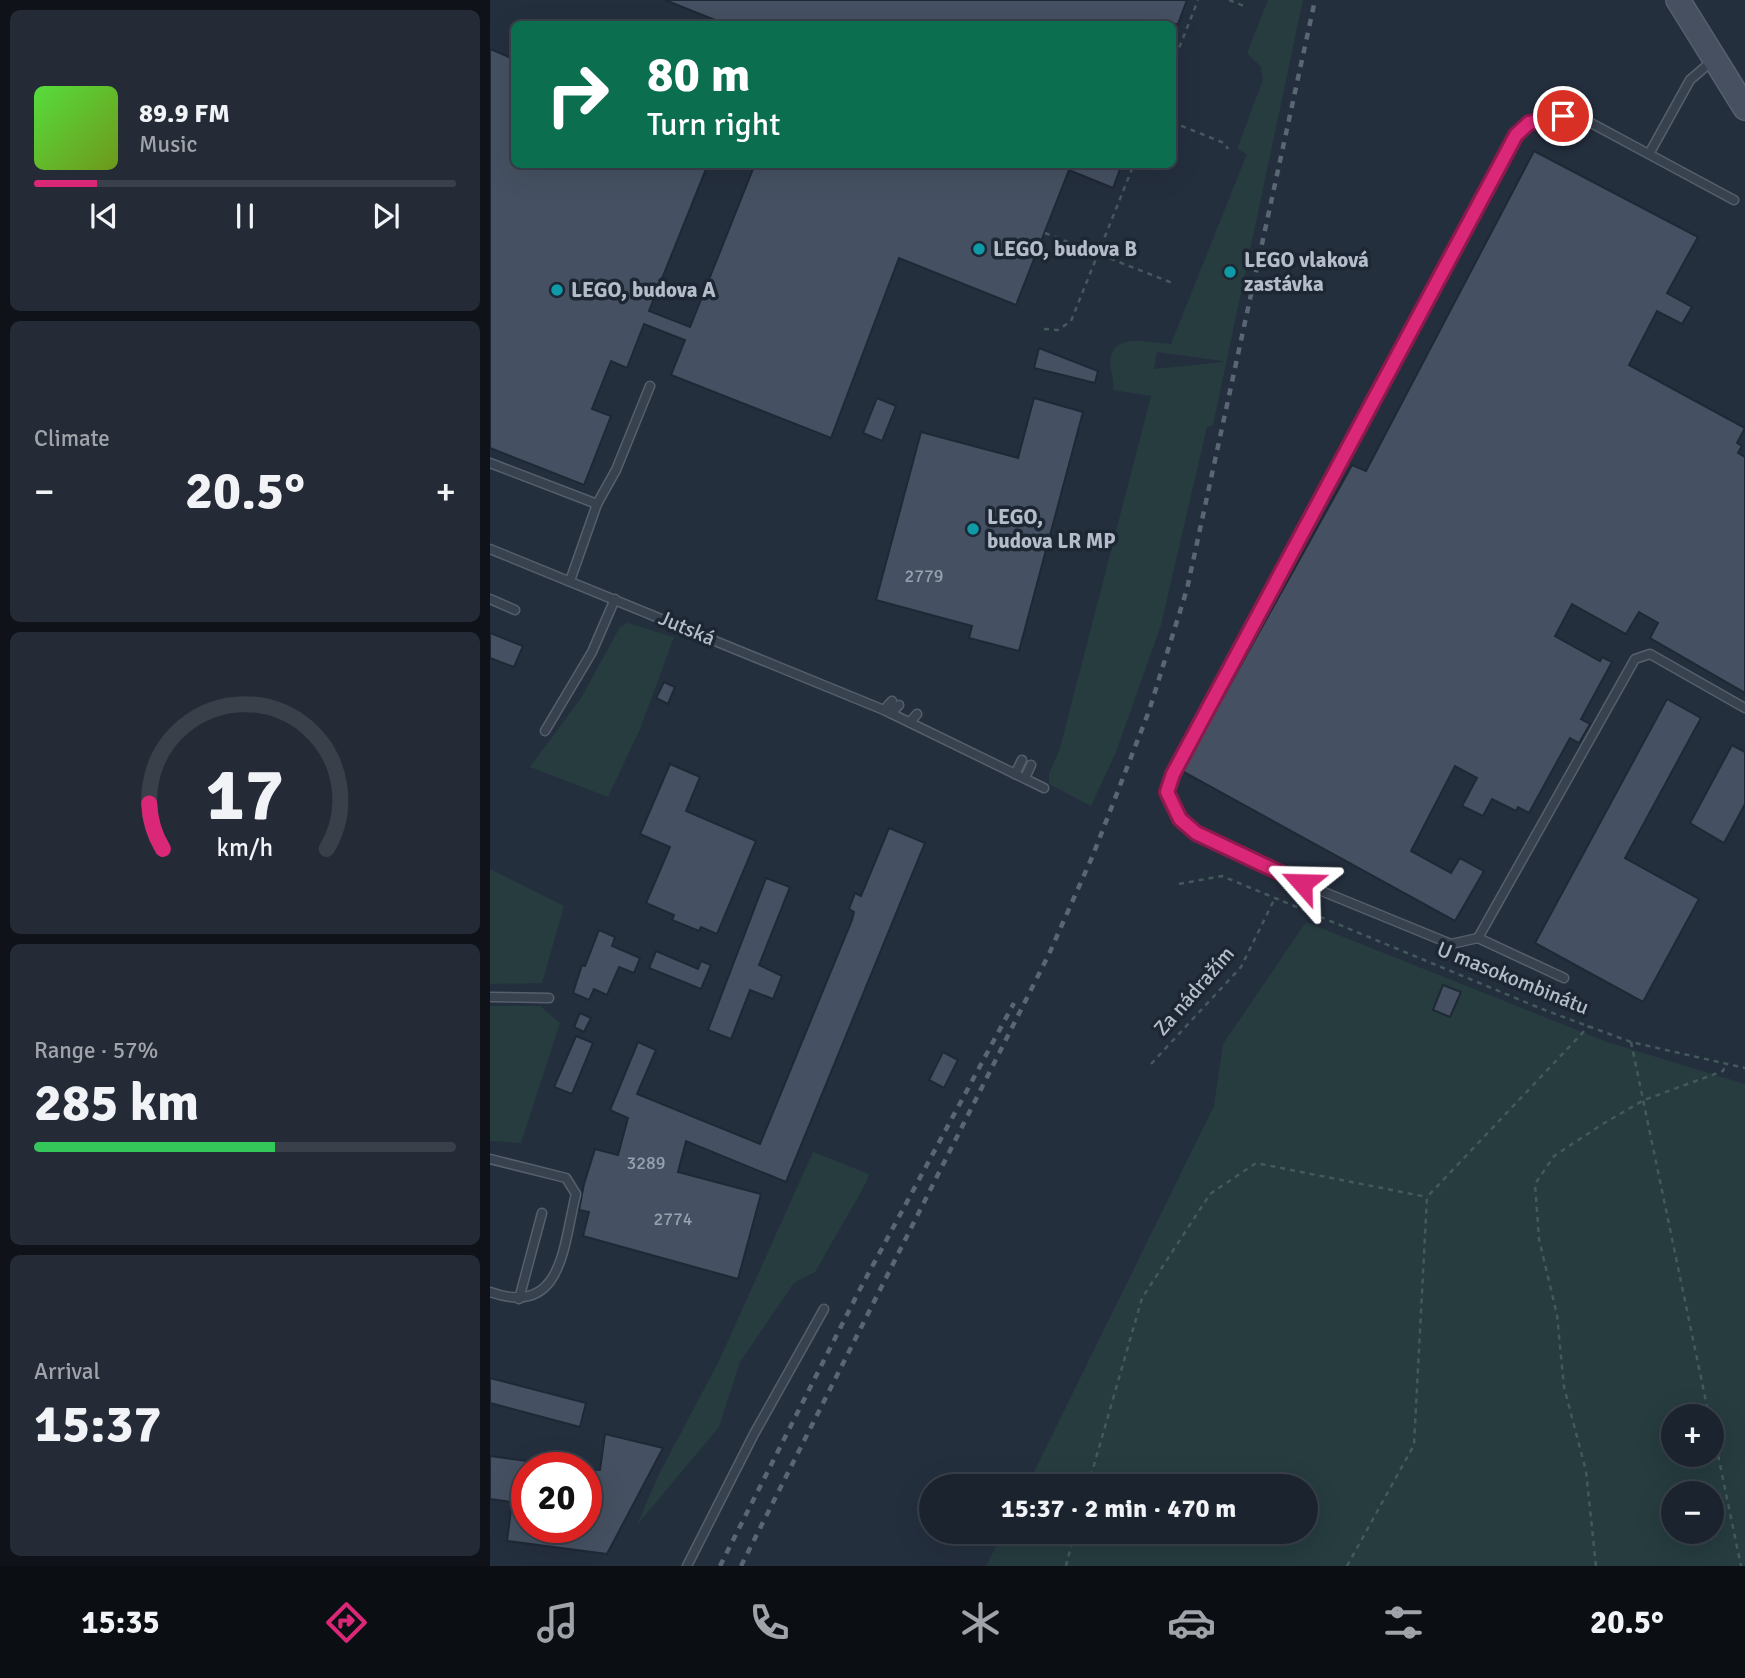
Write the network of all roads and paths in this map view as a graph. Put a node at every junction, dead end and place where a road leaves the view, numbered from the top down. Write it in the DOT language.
graph roads {
  1 [pos="1198,0"];
  2 [pos="1229,0"];
  3 [pos="1678,0"];
  4 [pos="1244,6"];
  5 [pos="1176,56"];
  6 [pos="1714,59"];
  7 [pos="1745,108"];
  8 [pos="1176,124"];
  9 [pos="1228,149"];
  10 [pos="1649,155"];
  11 [pos="1132,168"];
  12 [pos="1734,200"];
  13 [pos="1045,233"];
  14 [pos="1099,252"];
  15 [pos="1175,284"];
  16 [pos="1044,329"];
  17 [pos="649,386"];
  18 [pos="490,463"];
  19 [pos="597,504"];
  20 [pos="490,549"];
  21 [pos="570,581"];
  22 [pos="615,598"];
  23 [pos="490,599"];
  24 [pos="515,610"];
  25 [pos="895,703"];
  26 [pos="1745,708"];
  27 [pos="888,712"];
  28 [pos="917,714"];
  29 [pos="910,723"];
  30 [pos="545,732"];
  31 [pos="1022,761"];
  32 [pos="1031,765"];
  33 [pos="1015,774"];
  34 [pos="1025,778"];
  35 [pos="1044,788"];
  36 [pos="1179,884"];
  37 [pos="1275,898"];
  38 [pos="1478,938"];
  39 [pos="1563,978"];
  40 [pos="490,997"];
  41 [pos="549,998"];
  42 [pos="1589,1026"];
  43 [pos="1632,1042"];
  44 [pos="1726,1063"];
  45 [pos="1152,1064"];
  46 [pos="1745,1068"];
  47 [pos="1644,1100"];
  48 [pos="490,1159"];
  49 [pos="1427,1197"];
  50 [pos="542,1213"];
  51 [pos="490,1292"];
  52 [pos="519,1299"];
  53 [pos="824,1309"];
  54 [pos="1707,1404"];
  55 [pos="1720,1467"];
  56 [pos="1091,1474"];
  57 [pos="1072,1544"];
  58 [pos="687,1566"];
  59 [pos="1066,1566"];
  60 [pos="1347,1566"];
  61 [pos="1595,1566"];
  62 [pos="1741,1566"];
  1 -- 5 [label="path"];
  2 -- 4 [label="path"];
  3 -- 6 [label="street"];
  6 -- 7 [label="street"];
  6 -- 10 [label="lane"];
  8 -- 9 [label="path"];
  10 -- 12 [label="lane"];
  10 -- 38 [label="lane"];
  11 -- 14 [label="path"];
  13 -- 14 [label="path"];
  14 -- 15 [label="path"];
  14 -- 16 [label="path"];
  17 -- 19 [label="lane"];
  18 -- 19 [label="lane"];
  19 -- 21 [label="lane"];
  20 -- 21 [label="lane, Jutská"];
  21 -- 22 [label="lane, Jutská"];
  22 -- 27 [label="lane, Jutská"];
  22 -- 30 [label="lane"];
  23 -- 24 [label="lane"];
  25 -- 27 [label="lane"];
  26 -- 38 [label="lane"];
  27 -- 29 [label="lane, Jutská"];
  28 -- 29 [label="lane"];
  29 -- 33 [label="lane, Jutská"];
  31 -- 33 [label="lane"];
  32 -- 34 [label="lane"];
  33 -- 34 [label="lane, Jutská"];
  34 -- 35 [label="lane, Jutská"];
  36 -- 37 [label="path, U masokombinátu"];
  37 -- 42 [label="path, U masokombinátu"];
  37 -- 45 [label="path, Za nádražím"];
  38 -- 39 [label="lane"];
  40 -- 41 [label="lane"];
  42 -- 43 [label="path, U masokombinátu"];
  42 -- 49 [label="path"];
  43 -- 44 [label="path, U masokombinátu"];
  43 -- 47 [label="path"];
  44 -- 46 [label="path, U masokombinátu"];
  44 -- 47 [label="path"];
  47 -- 54 [label="path"];
  47 -- 61 [label="path"];
  48 -- 52 [label="lane"];
  49 -- 56 [label="path"];
  49 -- 60 [label="path"];
  50 -- 52 [label="lane"];
  51 -- 52 [label="lane"];
  53 -- 58 [label="lane"];
  55 -- 62 [label="path"];
  57 -- 59 [label="path"];
}
